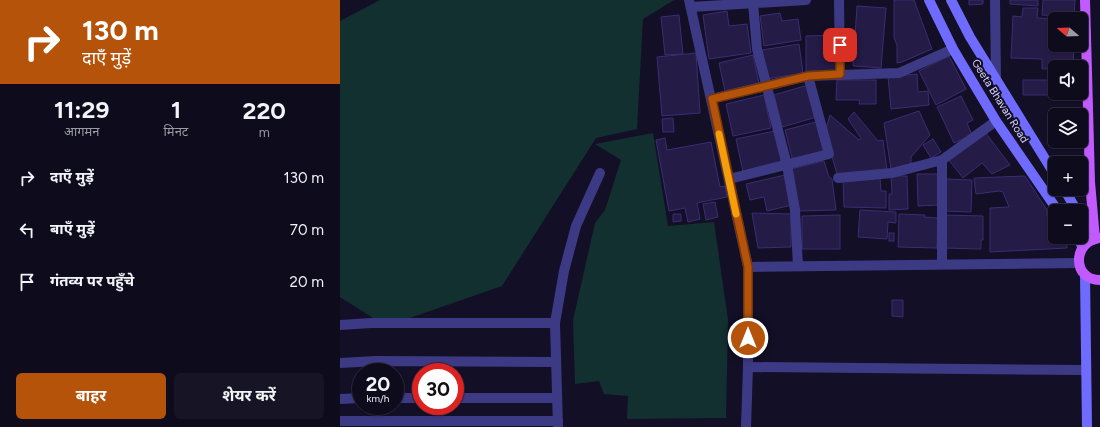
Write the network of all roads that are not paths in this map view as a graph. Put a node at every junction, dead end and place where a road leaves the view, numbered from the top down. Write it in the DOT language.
graph roads {
  1 [pos="806,0"];
  2 [pos="839,0"];
  3 [pos="929,0"];
  4 [pos="951,0"];
  5 [pos="995,0"];
  6 [pos="1085,0"];
  7 [pos="753,3"];
  8 [pos="690,4"];
  9 [pos="953,49"];
  10 [pos="840,74"];
  11 [pos="808,76"];
  12 [pos="996,80"];
  13 [pos="766,85"];
  14 [pos="712,99"];
  15 [pos="996,121"];
  16 [pos="942,160"];
  17 [pos="1048,164"];
  18 [pos="787,165"];
  19 [pos="600,173"];
  20 [pos="838,178"];
  21 [pos="729,179"];
  22 [pos="1053,204"];
  23 [pos="1088,228"];
  24 [pos="1096,239"];
  25 [pos="1081,244"];
  26 [pos="1083,247"];
  27 [pos="1079,263"];
  28 [pos="942,264"];
  29 [pos="798,266"];
  30 [pos="748,267"];
  31 [pos="1085,275"];
  32 [pos="1100,280"];
  33 [pos="555,324"];
  34 [pos="340,325"];
  35 [pos="556,362"];
  36 [pos="340,363"];
  37 [pos="748,367"];
  38 [pos="1086,370"];
  39 [pos="352,398"];
  40 [pos="464,398"];
  41 [pos="557,398"];
  42 [pos="340,399"];
  43 [pos="340,421"];
  44 [pos="558,424"];
  45 [pos="746,427"];
  46 [pos="1087,427"];
  1 -- 7 [label="street"];
  2 -- 10 [label="street"];
  3 -- 9 [label="main road, Geeta Bhavan Road"];
  4 -- 12 [label="main road, Geeta Bhavan Road"];
  5 -- 12 [label="street"];
  6 -- 24 [label="main road"];
  7 -- 8 [label="street"];
  7 -- 13 [label="street"];
  8 -- 14 [label="street"];
  9 -- 10 [label="street"];
  9 -- 15 [label="main road, Geeta Bhavan Road"];
  10 -- 11 [label="street"];
  11 -- 13 [label="street"];
  11 -- 18 [label="street"];
  12 -- 17 [label="main road, Geeta Bhavan Road"];
  13 -- 14 [label="street"];
  13 -- 18 [label="street"];
  14 -- 21 [label="street"];
  15 -- 16 [label="street"];
  15 -- 22 [label="main road, Geeta Bhavan Road"];
  16 -- 20 [label="street"];
  16 -- 28 [label="street"];
  18 -- 21 [label="street"];
  18 -- 29 [label="street"];
  19 -- 33 [label="street"];
  21 -- 30 [label="street"];
  23 -- 24 [label="main road"];
  24 -- 26 [label="main road"];
  25 -- 26 [label="main road"];
  26 -- 27 [label="main road"];
  27 -- 28 [label="street"];
  27 -- 31 [label="main road"];
  28 -- 29 [label="street"];
  29 -- 30 [label="street"];
  30 -- 37 [label="street"];
  31 -- 32 [label="main road"];
  31 -- 38 [label="main road"];
  33 -- 34 [label="street"];
  33 -- 35 [label="street"];
  35 -- 36 [label="street"];
  35 -- 41 [label="street"];
  37 -- 38 [label="street"];
  37 -- 45 [label="street"];
  38 -- 46 [label="main road"];
  39 -- 42 [label="street"];
  40 -- 41 [label="street"];
  41 -- 44 [label="street"];
  43 -- 44 [label="street"];
}
